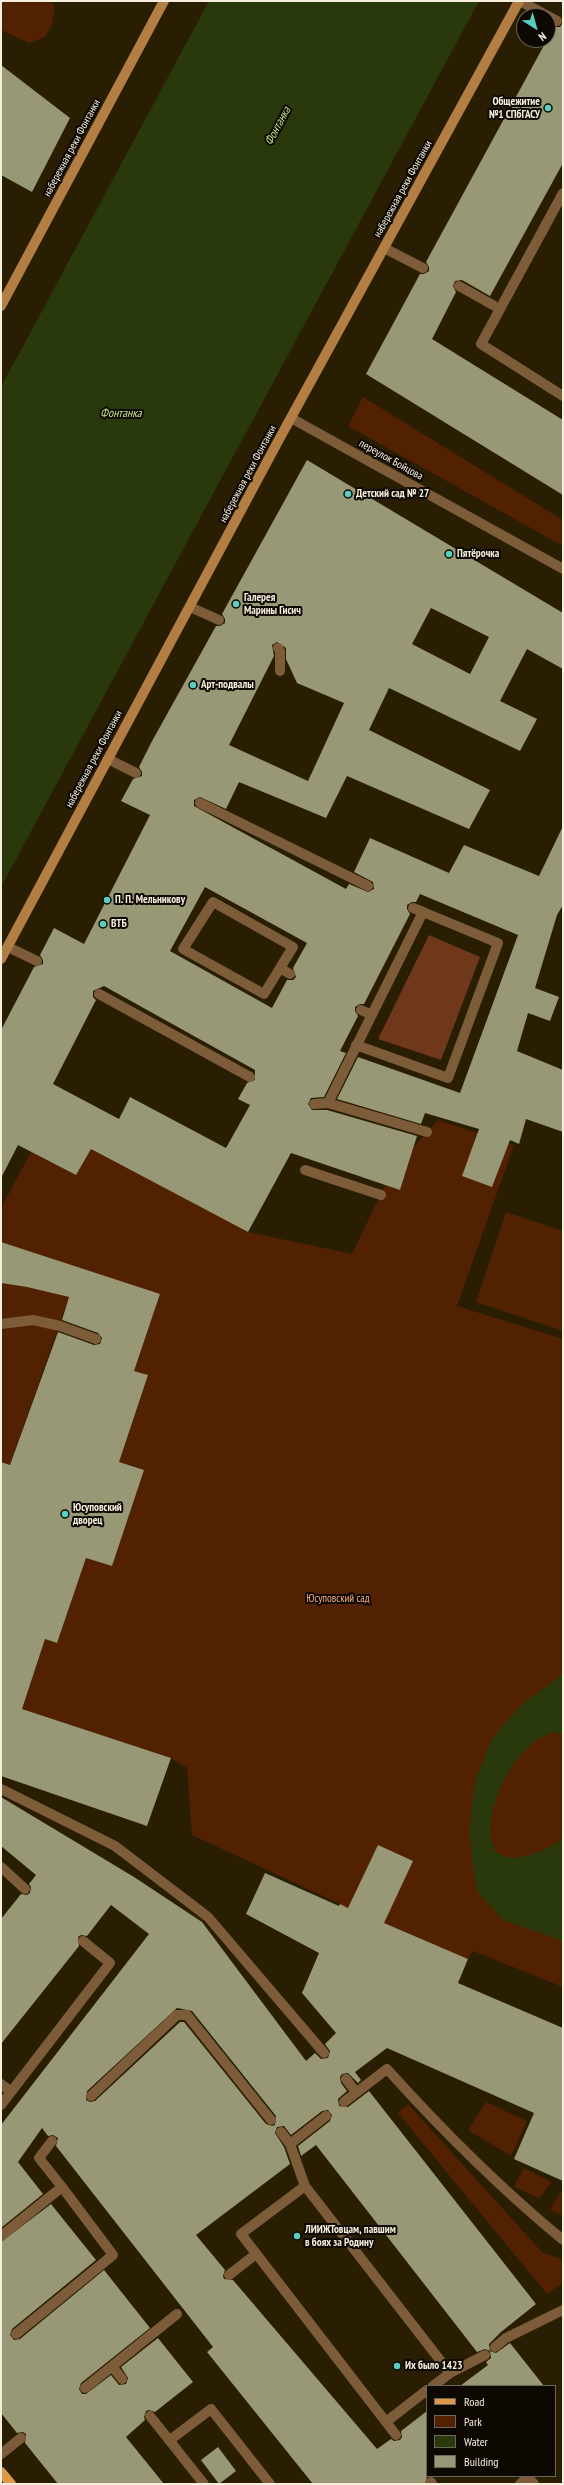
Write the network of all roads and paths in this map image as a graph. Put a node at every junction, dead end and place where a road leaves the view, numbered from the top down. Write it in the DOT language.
graph roads {
  1 [pos="164,1"];
  2 [pos="519,1"];
  3 [pos="557,21"];
  4 [pos="563,193"];
  5 [pos="384,248"];
  6 [pos="423,268"];
  7 [pos="459,286"];
  8 [pos="1,306"];
  9 [pos="500,309"];
  10 [pos="563,396"];
  11 [pos="291,418"];
  12 [pos="563,569"];
  13 [pos="190,607"];
  14 [pos="219,620"];
  15 [pos="278,648"];
  16 [pos="280,671"];
  17 [pos="108,759"];
  18 [pos="136,773"];
  19 [pos="200,803"];
  20 [pos="368,886"];
  21 [pos="413,908"];
  22 [pos="423,912"];
  23 [pos="8,947"];
  24 [pos="1,959"];
  25 [pos="37,962"];
  26 [pos="280,968"];
  27 [pos="290,974"];
  28 [pos="100,994"];
  29 [pos="361,1010"];
  30 [pos="372,1015"];
  31 [pos="356,1045"];
  32 [pos="250,1077"];
  33 [pos="328,1103"];
  34 [pos="314,1104"];
  35 [pos="427,1132"];
  36 [pos="305,1170"];
  37 [pos="381,1195"];
  38 [pos="1,1324"];
  39 [pos="96,1339"];
  40 [pos="1,1789"];
  41 [pos="2,1870"];
  42 [pos="25,1889"];
  43 [pos="83,1941"];
  44 [pos="324,2053"];
  45 [pos="346,2079"];
  46 [pos="1,2084"];
  47 [pos="11,2092"];
  48 [pos="356,2092"];
  49 [pos="91,2096"];
  50 [pos="344,2102"];
  51 [pos="1,2105"];
  52 [pos="326,2116"];
  53 [pos="271,2120"];
  54 [pos="280,2132"];
  55 [pos="52,2141"];
  56 [pos="290,2144"];
  57 [pos="305,2186"];
  58 [pos="62,2187"];
  59 [pos="1,2236"];
  60 [pos="563,2240"];
  61 [pos="256,2254"];
  62 [pos="228,2275"];
  63 [pos="563,2310"];
  64 [pos="177,2314"];
  65 [pos="16,2334"];
  66 [pos="495,2347"];
  67 [pos="485,2355"];
  68 [pos="112,2366"];
  69 [pos="450,2373"];
  70 [pos="122,2379"];
  71 [pos="434,2385"];
  72 [pos="85,2388"];
  73 [pos="426,2391"];
  74 [pos="150,2416"];
  75 [pos="386,2422"];
  76 [pos="396,2435"];
  77 [pos="21,2438"];
  78 [pos="170,2440"];
  79 [pos="1,2454"];
  80 [pos="1,2472"];
  81 [pos="11,2484"];
  82 [pos="204,2484"];
  83 [pos="270,2484"];
  84 [pos="520,2484"];
  85 [pos="534,2484"];
  1 -- 8 [label="street, набережная реки Фонтанки"];
  2 -- 3 [label="street"];
  2 -- 5 [label="street, набережная реки Фонтанки"];
  4 -- 9 [label="street"];
  5 -- 6 [label="street"];
  5 -- 11 [label="street, набережная реки Фонтанки"];
  7 -- 9 [label="street"];
  9 -- 10 [label="street"];
  11 -- 12 [label="street, переулок Бойцова"];
  11 -- 13 [label="street, набережная реки Фонтанки"];
  13 -- 14 [label="street"];
  13 -- 17 [label="street, набережная реки Фонтанки"];
  15 -- 16 [label="street"];
  17 -- 18 [label="street"];
  17 -- 23 [label="street, набережная реки Фонтанки"];
  19 -- 20 [label="street"];
  21 -- 22 [label="street"];
  22 -- 30 [label="street"];
  22 -- 31 [label="street"];
  23 -- 24 [label="street, набережная реки Фонтанки"];
  23 -- 25 [label="street"];
  26 -- 26 [label="street"];
  26 -- 27 [label="street"];
  28 -- 32 [label="street"];
  29 -- 30 [label="street"];
  30 -- 31 [label="street"];
  31 -- 33 [label="street"];
  33 -- 34 [label="street"];
  33 -- 35 [label="street"];
  36 -- 37 [label="street"];
  38 -- 39 [label="street"];
  40 -- 44 [label="street"];
  41 -- 42 [label="street"];
  43 -- 47 [label="street"];
  45 -- 48 [label="street"];
  46 -- 47 [label="street"];
  47 -- 51 [label="street"];
  48 -- 50 [label="street"];
  48 -- 60 [label="street"];
  49 -- 53 [label="street"];
  52 -- 56 [label="street"];
  54 -- 56 [label="street"];
  55 -- 58 [label="street"];
  56 -- 57 [label="street"];
  57 -- 61 [label="street"];
  57 -- 69 [label="street"];
  58 -- 59 [label="street"];
  58 -- 65 [label="street"];
  61 -- 62 [label="street"];
  61 -- 75 [label="street"];
  63 -- 66 [label="street"];
  64 -- 68 [label="street"];
  67 -- 69 [label="street"];
  68 -- 70 [label="street"];
  68 -- 72 [label="street"];
  69 -- 71 [label="street"];
  73 -- 75 [label="street"];
  74 -- 78 [label="street"];
  75 -- 76 [label="street"];
  77 -- 79 [label="street"];
  78 -- 82 [label="street"];
  78 -- 83 [label="street"];
  80 -- 81 [label="main road"];
  84 -- 85 [label="street"];
}
